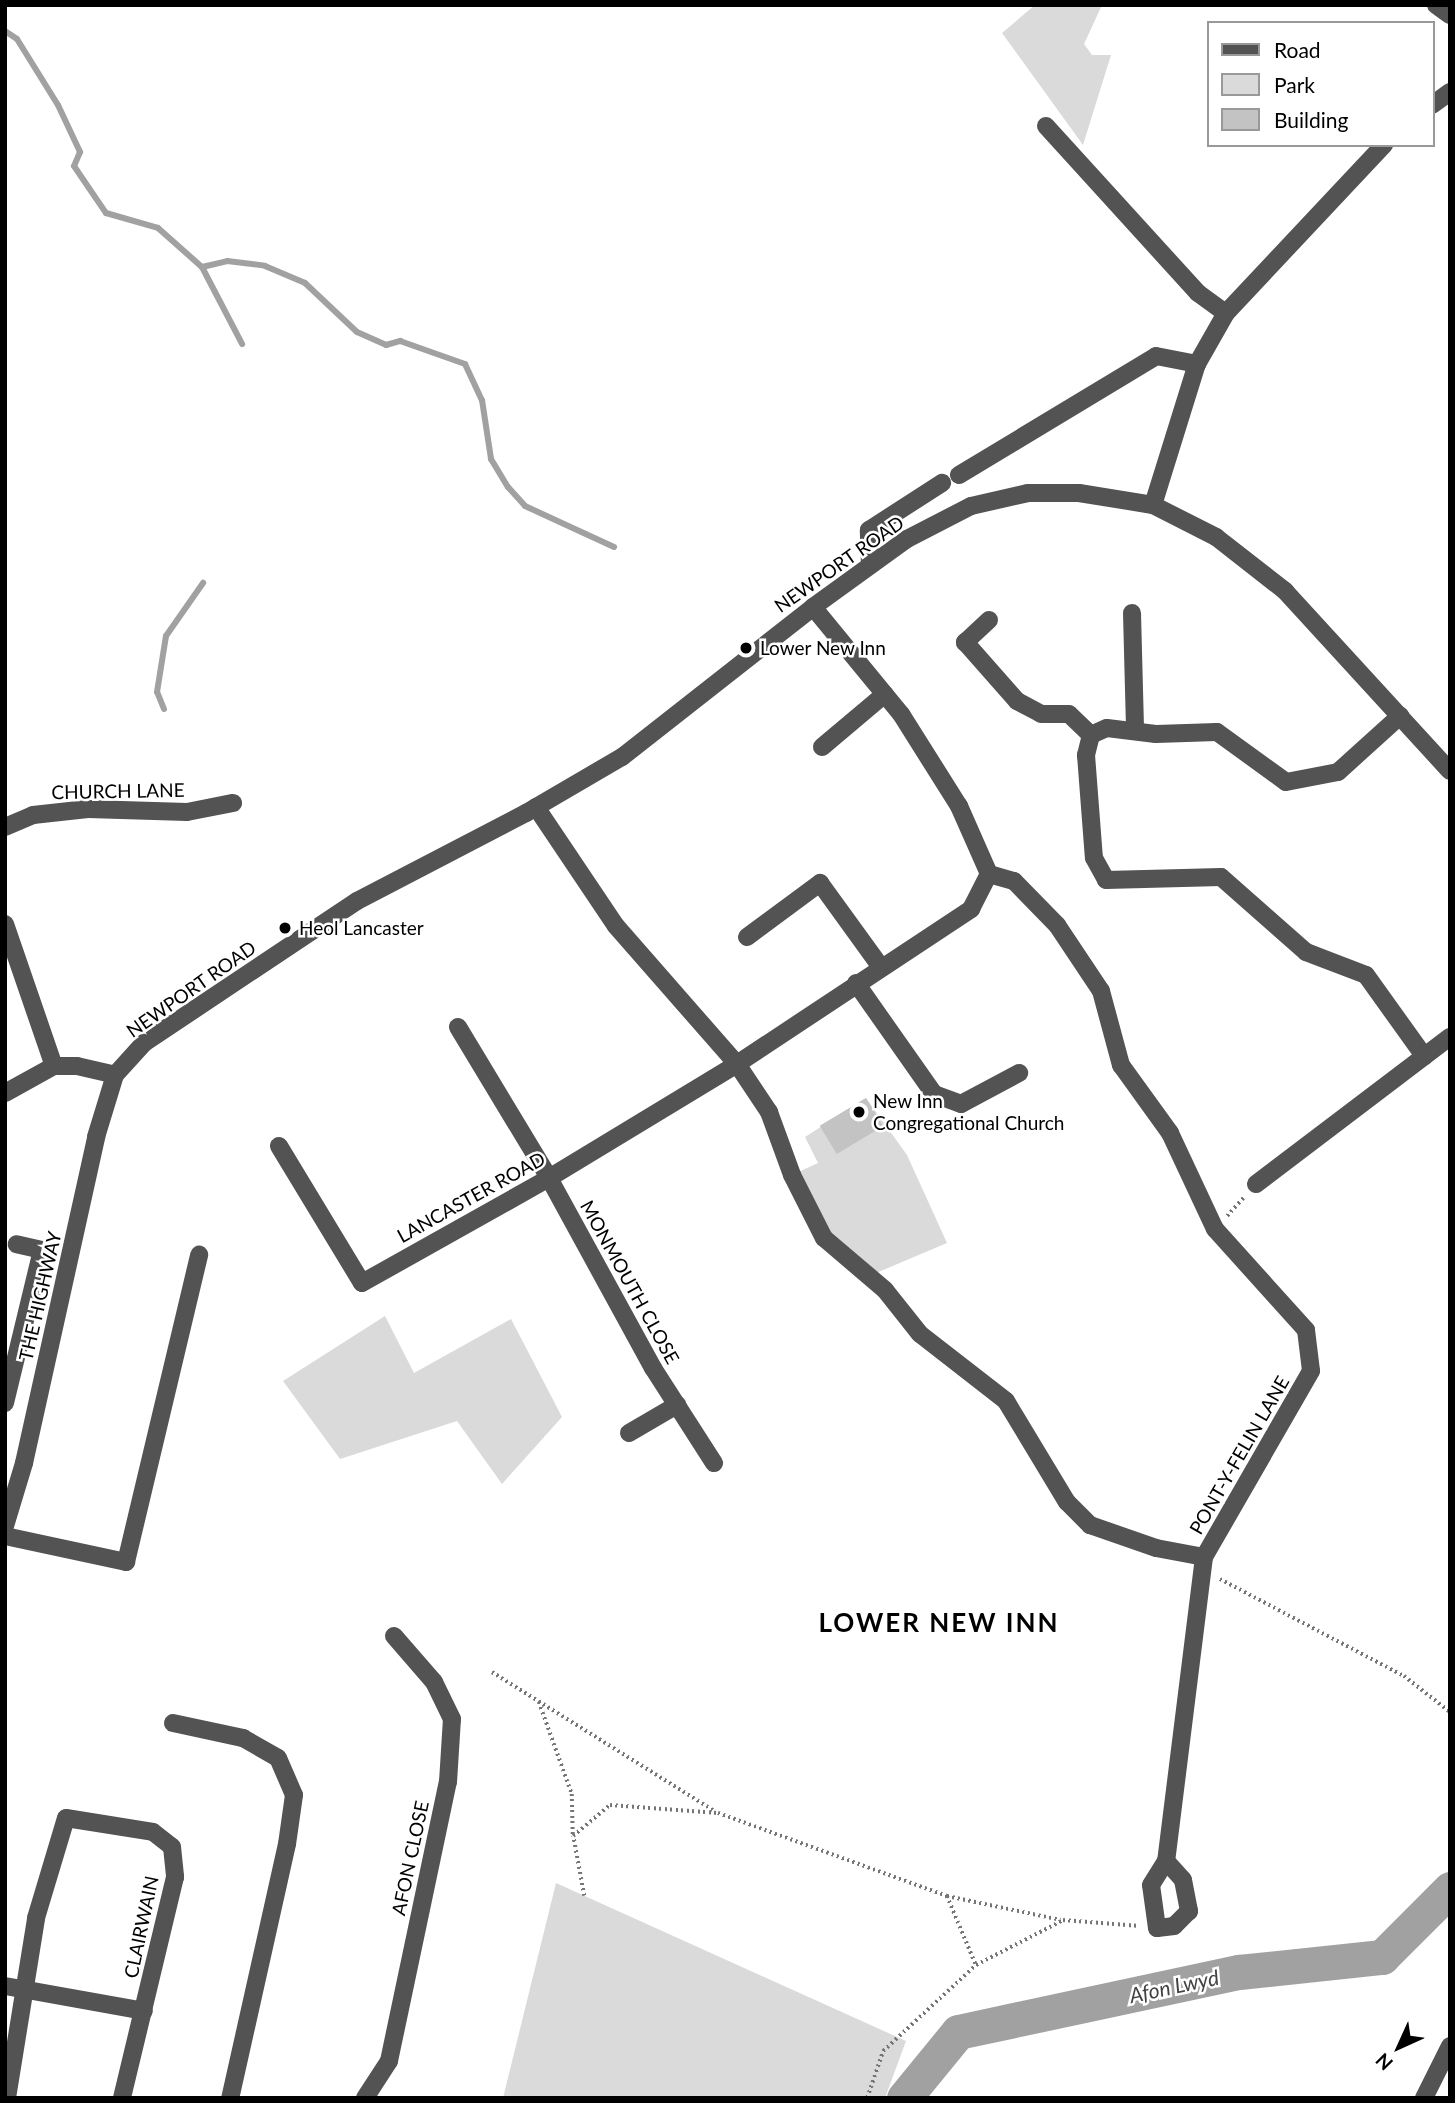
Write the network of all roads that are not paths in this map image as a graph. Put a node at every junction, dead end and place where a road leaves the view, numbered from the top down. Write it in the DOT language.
graph roads {
  1 [pos="1436,5"];
  2 [pos="1450,15"];
  3 [pos="1450,92"];
  4 [pos="1434,104"];
  5 [pos="1046,126"];
  6 [pos="1382,147"];
  7 [pos="1226,313"];
  8 [pos="1197,364"];
  9 [pos="959,475"];
  10 [pos="942,483"];
  11 [pos="1153,505"];
  12 [pos="870,565"];
  13 [pos="813,607"];
  14 [pos="1132,613"];
  15 [pos="989,620"];
  16 [pos="885,694"];
  17 [pos="1400,716"];
  18 [pos="1135,729"];
  19 [pos="1091,735"];
  20 [pos="822,747"];
  21 [pos="1450,771"];
  22 [pos="233,803"];
  23 [pos="536,807"];
  24 [pos="5,827"];
  25 [pos="989,874"];
  26 [pos="5,924"];
  27 [pos="747,937"];
  28 [pos="880,966"];
  29 [pos="856,983"];
  30 [pos="458,1027"];
  31 [pos="1450,1037"];
  32 [pos="1424,1056"];
  33 [pos="737,1063"];
  34 [pos="54,1066"];
  35 [pos="1019,1073"];
  36 [pos="115,1075"];
  37 [pos="5,1093"];
  38 [pos="279,1146"];
  39 [pos="549,1178"];
  40 [pos="1256,1184"];
  41 [pos="17,1244"];
  42 [pos="199,1255"];
  43 [pos="5,1403"];
  44 [pos="677,1405"];
  45 [pos="629,1433"];
  46 [pos="714,1463"];
  47 [pos="5,1526"];
  48 [pos="5,1536"];
  49 [pos="1204,1563"];
  50 [pos="394,1636"];
  51 [pos="173,1723"];
  52 [pos="1167,1861"];
  53 [pos="5,1986"];
  54 [pos="24,1990"];
  55 [pos="144,2011"];
  56 [pos="1450,2046"];
  57 [pos="7,2098"];
  58 [pos="122,2098"];
  59 [pos="230,2098"];
  60 [pos="365,2098"];
  61 [pos="1424,2098"];
  1 -- 2 [label="street"];
  3 -- 4 [label="street"];
  5 -- 7 [label="street"];
  6 -- 7 [label="street"];
  7 -- 8 [label="street"];
  8 -- 9 [label="street"];
  8 -- 11 [label="street"];
  10 -- 12 [label="street"];
  11 -- 12 [label="street, NEWPORT ROAD"];
  11 -- 17 [label="street, NEWPORT ROAD"];
  12 -- 13 [label="street, NEWPORT ROAD"];
  13 -- 16 [label="street"];
  13 -- 23 [label="street, NEWPORT ROAD"];
  14 -- 18 [label="street"];
  15 -- 19 [label="street"];
  16 -- 20 [label="street"];
  16 -- 25 [label="street"];
  17 -- 18 [label="street"];
  17 -- 21 [label="street, NEWPORT ROAD"];
  18 -- 19 [label="street"];
  19 -- 32 [label="street"];
  22 -- 24 [label="street, CHURCH LANE"];
  23 -- 33 [label="street"];
  23 -- 36 [label="street, NEWPORT ROAD"];
  25 -- 28 [label="street, LANCASTER ROAD"];
  25 -- 49 [label="street, PONT-Y-FELIN LANE"];
  26 -- 34 [label="street"];
  27 -- 28 [label="street"];
  28 -- 29 [label="street, LANCASTER ROAD"];
  29 -- 33 [label="street, LANCASTER ROAD"];
  29 -- 35 [label="street"];
  30 -- 39 [label="street, MONMOUTH CLOSE"];
  31 -- 32 [label="street"];
  32 -- 40 [label="street"];
  33 -- 39 [label="street, LANCASTER ROAD"];
  33 -- 49 [label="street"];
  34 -- 36 [label="street"];
  34 -- 37 [label="street"];
  36 -- 47 [label="street, THE HIGHWAY"];
  38 -- 39 [label="street, LANCASTER ROAD"];
  39 -- 44 [label="street, MONMOUTH CLOSE"];
  41 -- 43 [label="street"];
  42 -- 48 [label="street"];
  44 -- 45 [label="street"];
  44 -- 46 [label="street, MONMOUTH CLOSE"];
  49 -- 52 [label="street, PONT-Y-FELIN LANE"];
  50 -- 60 [label="street, AFON CLOSE"];
  51 -- 59 [label="street"];
  52 -- 52 [label="street, PONT-Y-FELIN LANE"];
  53 -- 54 [label="street"];
  54 -- 55 [label="street"];
  54 -- 55 [label="street, CLAIRWAIN"];
  54 -- 57 [label="street, CLAIRWAIN"];
  55 -- 58 [label="street, CLAIRWAIN"];
  56 -- 61 [label="street"];
}
